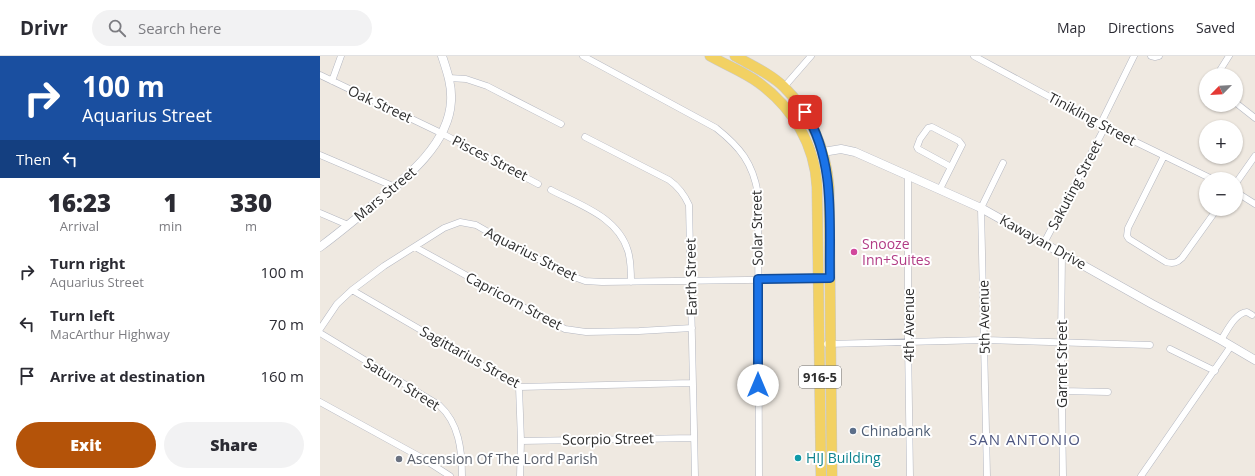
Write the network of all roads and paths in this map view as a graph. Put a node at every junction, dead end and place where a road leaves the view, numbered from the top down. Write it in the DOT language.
graph roads {
  1 [pos="341,56"];
  2 [pos="442,56"];
  3 [pos="583,56"];
  4 [pos="710,56"];
  5 [pos="811,56"];
  6 [pos="1134,56"];
  7 [pos="1151,56"];
  8 [pos="1159,56"];
  9 [pos="1229,56"];
  10 [pos="978,57"];
  11 [pos="740,58"];
  12 [pos="1222,68"];
  13 [pos="320,74"];
  14 [pos="449,78"];
  15 [pos="332,81"];
  16 [pos="784,87"];
  17 [pos="1243,109"];
  18 [pos="1255,118"];
  19 [pos="561,124"];
  20 [pos="1103,126"];
  21 [pos="441,133"];
  22 [pos="585,137"];
  23 [pos="823,152"];
  24 [pos="320,155"];
  25 [pos="1164,156"];
  26 [pos="1255,156"];
  27 [pos="1003,163"];
  28 [pos="951,167"];
  29 [pos="1199,173"];
  30 [pos="1243,173"];
  31 [pos="908,174"];
  32 [pos="538,184"];
  33 [pos="395,187"];
  34 [pos="940,189"];
  35 [pos="551,190"];
  36 [pos="1243,196"];
  37 [pos="1255,204"];
  38 [pos="981,208"];
  39 [pos="320,213"];
  40 [pos="1212,216"];
  41 [pos="348,225"];
  42 [pos="1044,243"];
  43 [pos="320,247"];
  44 [pos="415,247"];
  45 [pos="1062,253"];
  46 [pos="818,278"];
  47 [pos="830,278"];
  48 [pos="758,279"];
  49 [pos="691,281"];
  50 [pos="631,282"];
  51 [pos="352,290"];
  52 [pos="1252,315"];
  53 [pos="692,328"];
  54 [pos="320,329"];
  55 [pos="320,333"];
  56 [pos="985,340"];
  57 [pos="1221,340"];
  58 [pos="908,341"];
  59 [pos="1061,342"];
  60 [pos="819,344"];
  61 [pos="831,344"];
  62 [pos="1150,345"];
  63 [pos="1231,346"];
  64 [pos="1170,349"];
  65 [pos="1255,360"];
  66 [pos="1215,371"];
  67 [pos="693,383"];
  68 [pos="519,387"];
  69 [pos="1062,391"];
  70 [pos="1108,392"];
  71 [pos="320,402"];
  72 [pos="694,438"];
  73 [pos="521,441"];
  74 [pos="450,476"];
  75 [pos="462,476"];
  76 [pos="520,476"];
  77 [pos="695,476"];
  78 [pos="759,476"];
  79 [pos="821,476"];
  80 [pos="832,476"];
  81 [pos="910,476"];
  82 [pos="987,476"];
  83 [pos="1063,476"];
  84 [pos="1141,476"];
  1 -- 15 [label="street"];
  2 -- 14 [label="street, Mars Street"];
  3 -- 48 [label="street, Solar Street"];
  4 -- 46 [label="main road, 916-5"];
  5 -- 16 [label="street"];
  6 -- 20 [label="street, Sakuting Street"];
  7 -- 8 [label="street"];
  9 -- 12 [label="street"];
  10 -- 20 [label="street, Tinikling Street"];
  11 -- 16 [label="main road, 916-5"];
  13 -- 15 [label="street, Oak Street"];
  14 -- 19 [label="street"];
  14 -- 21 [label="street, Mars Street"];
  15 -- 21 [label="street, Oak Street"];
  16 -- 23 [label="main road, 916-5"];
  17 -- 18 [label="street"];
  20 -- 25 [label="street, Tinikling Street"];
  20 -- 42 [label="street, Sakuting Street"];
  21 -- 32 [label="street, Pisces Street"];
  21 -- 33 [label="street, Mars Street"];
  22 -- 49 [label="street, Earth Street"];
  23 -- 31 [label="street, Kawayan Drive"];
  23 -- 47 [label="main road, 916-5"];
  24 -- 33 [label="street"];
  25 -- 29 [label="street, Tinikling Street"];
  25 -- 40 [label="street"];
  26 -- 30 [label="street"];
  27 -- 38 [label="street, 5th Avenue"];
  28 -- 28 [label="street"];
  28 -- 34 [label="street"];
  31 -- 34 [label="street, Kawayan Drive"];
  31 -- 58 [label="street, 4th Avenue"];
  33 -- 41 [label="street, Mars Street"];
  34 -- 38 [label="street, Kawayan Drive"];
  35 -- 50 [label="street"];
  36 -- 37 [label="street"];
  38 -- 42 [label="street, Kawayan Drive"];
  38 -- 56 [label="street, 5th Avenue"];
  39 -- 41 [label="street"];
  41 -- 43 [label="street, Mars Street"];
  42 -- 45 [label="street, Kawayan Drive"];
  44 -- 50 [label="street, Aquarius Street"];
  44 -- 51 [label="street, Aquarius Street"];
  44 -- 53 [label="street, Capricorn Street"];
  45 -- 57 [label="street, Kawayan Drive"];
  45 -- 59 [label="street, Garnet Street"];
  46 -- 47 [label="street, Aquarius Street"];
  46 -- 48 [label="street, Aquarius Street"];
  46 -- 60 [label="main road, 916-5"];
  47 -- 61 [label="main road, 916-5"];
  48 -- 49 [label="street, Aquarius Street"];
  48 -- 78 [label="street, Solar Street"];
  49 -- 50 [label="street, Aquarius Street"];
  49 -- 53 [label="street, Earth Street"];
  51 -- 54 [label="street, Aquarius Street"];
  51 -- 68 [label="street, Sagittarius Street"];
  52 -- 57 [label="street"];
  53 -- 67 [label="street, Earth Street"];
  55 -- 75 [label="street, Saturn Street"];
  56 -- 58 [label="street"];
  56 -- 59 [label="street"];
  56 -- 82 [label="street, 5th Avenue"];
  57 -- 63 [label="street, Kawayan Drive"];
  58 -- 61 [label="street"];
  58 -- 81 [label="street, 4th Avenue"];
  59 -- 62 [label="street"];
  59 -- 69 [label="street, Garnet Street"];
  60 -- 61 [label="street"];
  60 -- 79 [label="main road, 916-5"];
  61 -- 80 [label="main road, 916-5"];
  63 -- 65 [label="street, Kawayan Drive"];
  63 -- 66 [label="street"];
  64 -- 66 [label="street"];
  66 -- 84 [label="street"];
  67 -- 68 [label="street, Sagittarius Street"];
  67 -- 72 [label="street, Earth Street"];
  68 -- 73 [label="street"];
  69 -- 70 [label="street"];
  69 -- 83 [label="street, Garnet Street"];
  71 -- 74 [label="street"];
  72 -- 73 [label="street, Scorpio Street"];
  72 -- 77 [label="street, Earth Street"];
  73 -- 76 [label="street"];
}
